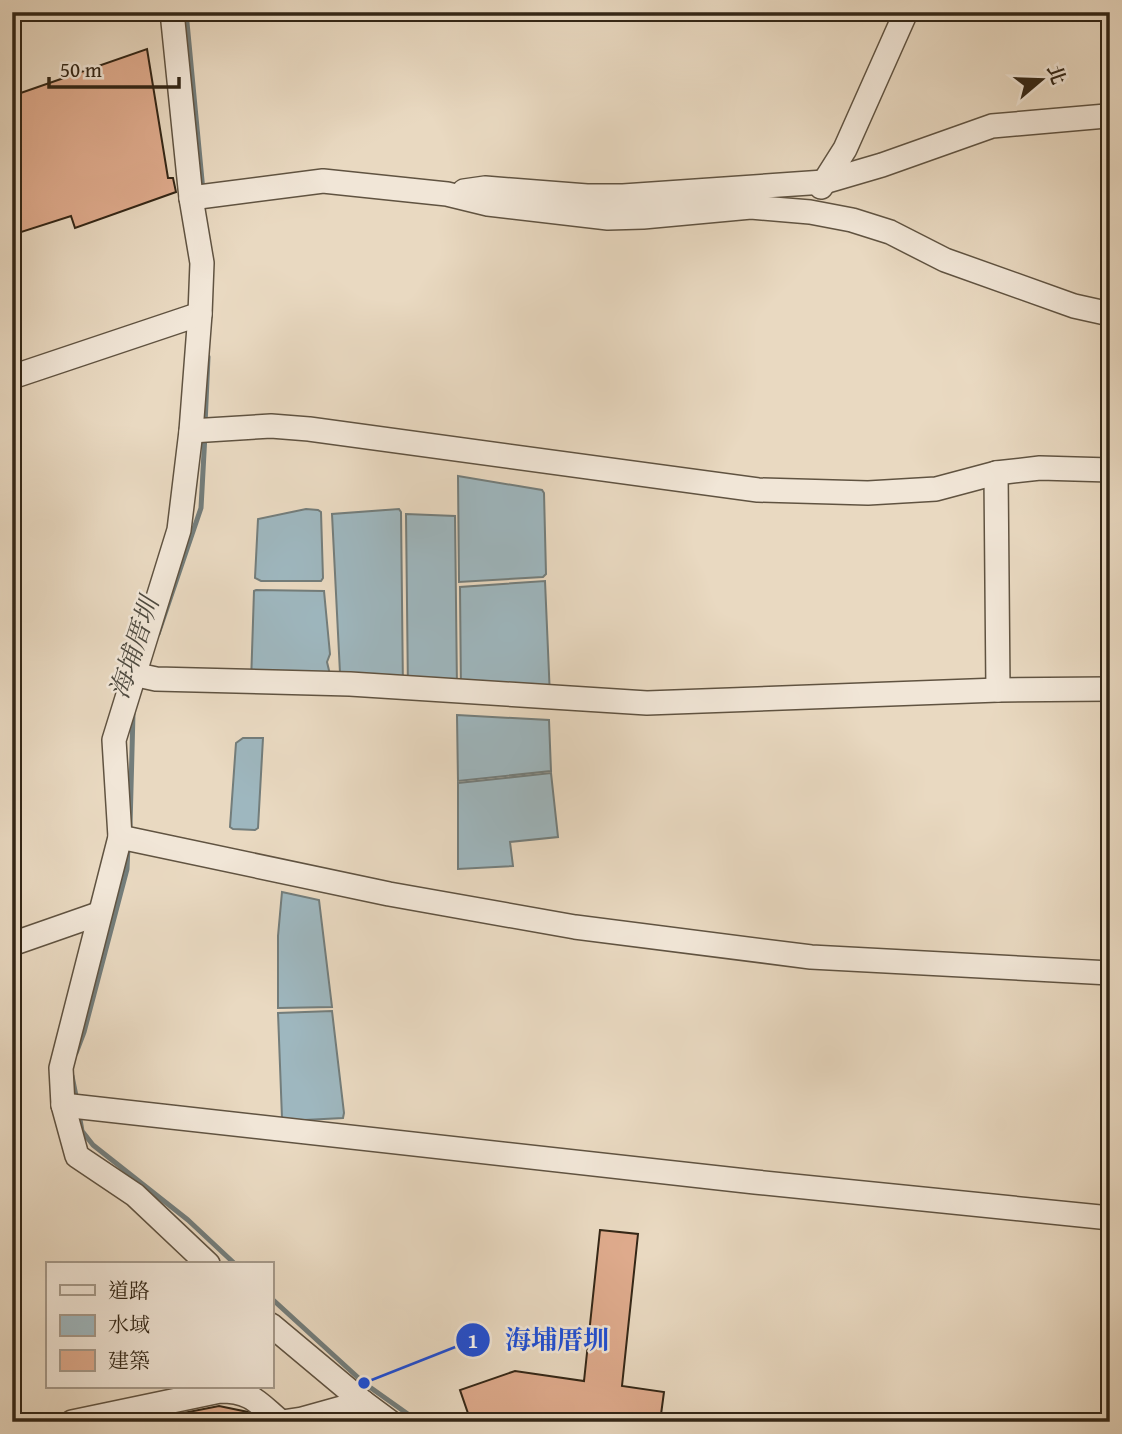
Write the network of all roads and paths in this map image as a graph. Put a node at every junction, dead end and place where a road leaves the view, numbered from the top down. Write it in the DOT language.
graph roads {
  1 [pos="172,12"];
  2 [pos="906,12"];
  3 [pos="1106,116"];
  4 [pos="824,182"];
  5 [pos="447,194"];
  6 [pos="191,198"];
  7 [pos="810,212"];
  8 [pos="1110,313"];
  9 [pos="200,314"];
  10 [pos="12,377"];
  11 [pos="191,431"];
  12 [pos="1110,470"];
  13 [pos="996,473"];
  14 [pos="133,674"];
  15 [pos="1110,688"];
  16 [pos="998,690"];
  17 [pos="131,839"];
  18 [pos="99,914"];
  19 [pos="12,944"];
  20 [pos="1110,973"];
  21 [pos="63,1105"];
  22 [pos="1110,1218"];
  23 [pos="206,1262"];
  24 [pos="273,1327"];
  25 [pos="363,1402"];
  26 [pos="72,1422"];
  27 [pos="281,1422"];
  28 [pos="390,1422"];
  1 -- 6 [label="street"];
  2 -- 4 [label="street"];
  3 -- 4 [label="street"];
  4 -- 5 [label="street"];
  4 -- 7 [label="street"];
  5 -- 6 [label="street"];
  5 -- 7 [label="street"];
  6 -- 9 [label="street"];
  7 -- 8 [label="street"];
  9 -- 10 [label="street"];
  9 -- 11 [label="street"];
  11 -- 13 [label="street"];
  11 -- 14 [label="street"];
  12 -- 13 [label="street"];
  13 -- 16 [label="street"];
  14 -- 16 [label="street"];
  14 -- 17 [label="street"];
  15 -- 16 [label="street"];
  17 -- 18 [label="street"];
  17 -- 20 [label="street"];
  18 -- 19 [label="street"];
  18 -- 21 [label="street"];
  21 -- 22 [label="street"];
  21 -- 23 [label="street"];
  24 -- 25 [label="street"];
  25 -- 27 [label="street"];
  25 -- 28 [label="street"];
  26 -- 27 [label="street"];
}
